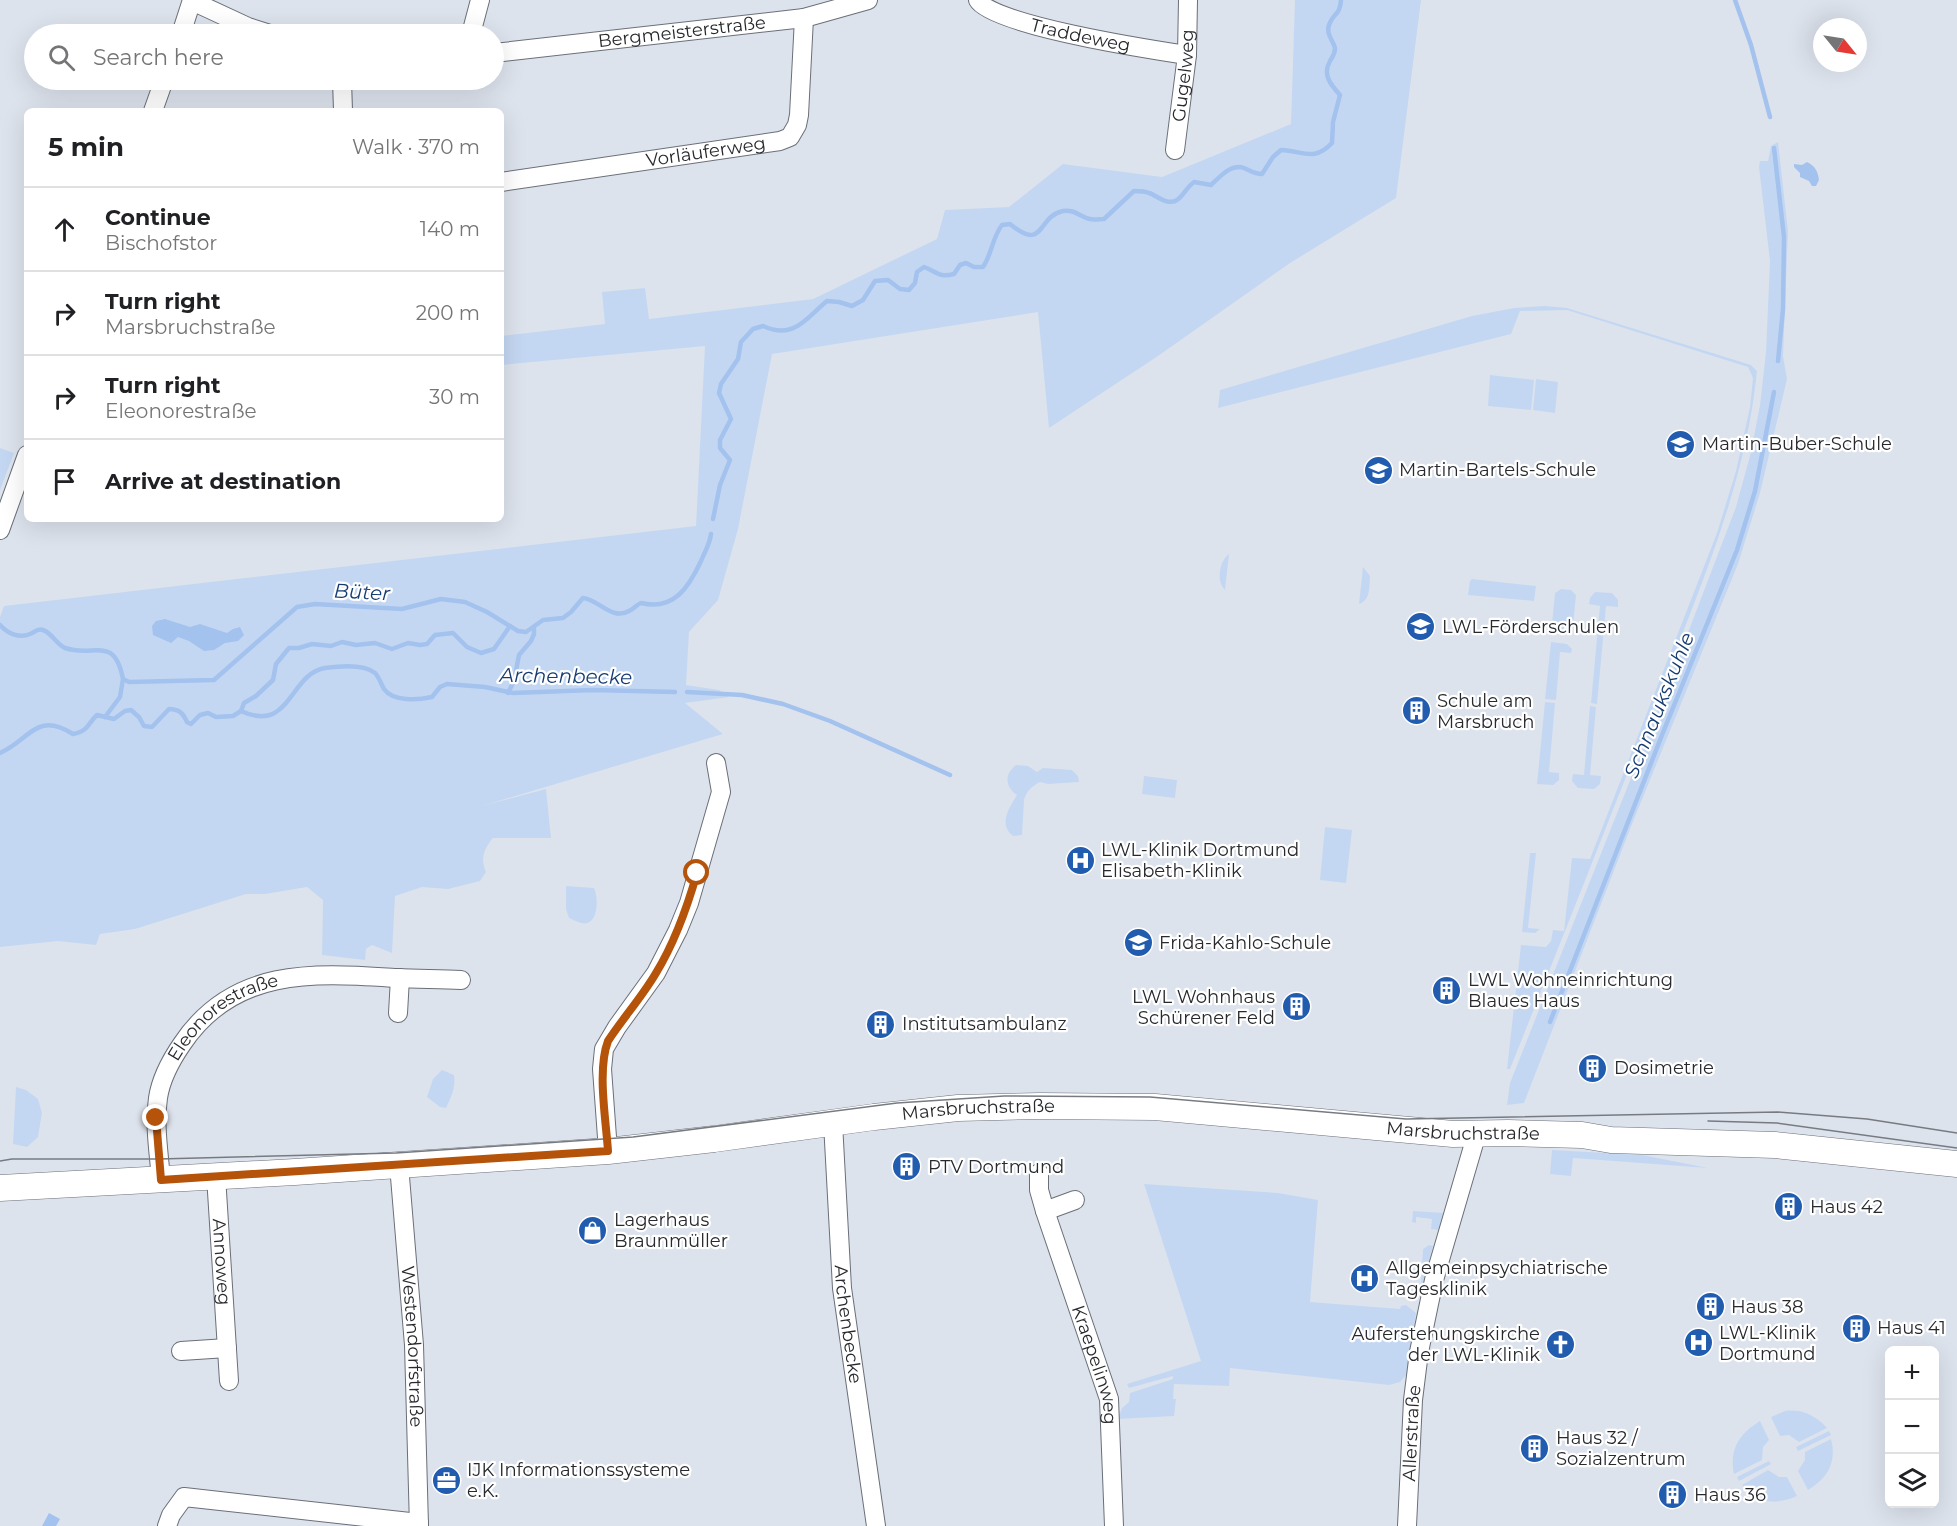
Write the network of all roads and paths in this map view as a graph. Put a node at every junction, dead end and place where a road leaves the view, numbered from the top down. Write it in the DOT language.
graph roads {
  1 [pos="192,0"];
  2 [pos="480,0"];
  3 [pos="868,0"];
  4 [pos="978,0"];
  5 [pos="1188,0"];
  6 [pos="804,18"];
  7 [pos="184,24"];
  8 [pos="242,24"];
  9 [pos="474,24"];
  10 [pos="504,51"];
  11 [pos="1187,55"];
  12 [pos="160,90"];
  13 [pos="343,90"];
  14 [pos="154,108"];
  15 [pos="344,108"];
  16 [pos="1175,150"];
  17 [pos="504,182"];
  18 [pos="24,463"];
  19 [pos="0,530"];
  20 [pos="716,763"];
  21 [pos="400,978"];
  22 [pos="461,980"];
  23 [pos="398,1013"];
  24 [pos="833,1123"];
  25 [pos="1477,1133"];
  26 [pos="608,1151"];
  27 [pos="1957,1164"];
  28 [pos="399,1165"];
  29 [pos="1039,1173"];
  30 [pos="216,1176"];
  31 [pos="161,1180"];
  32 [pos="0,1188"];
  33 [pos="1076,1200"];
  34 [pos="1045,1211"];
  35 [pos="227,1348"];
  36 [pos="181,1351"];
  37 [pos="229,1381"];
  38 [pos="419,1525"];
  39 [pos="167,1526"];
  40 [pos="876,1526"];
  41 [pos="1114,1526"];
  42 [pos="1407,1526"];
  1 -- 7 [label="street"];
  1 -- 8 [label="street"];
  2 -- 9 [label="street"];
  3 -- 6 [label="street, Bergmeisterstraße"];
  4 -- 11 [label="street, Traddeweg"];
  5 -- 11 [label="street, Gugelweg"];
  6 -- 10 [label="street, Bergmeisterstraße"];
  6 -- 17 [label="street, Vorläuferweg"];
  11 -- 16 [label="street, Gugelweg"];
  12 -- 14 [label="street"];
  13 -- 15 [label="street"];
  18 -- 19 [label="street"];
  20 -- 26 [label="street"];
  21 -- 22 [label="street, Eleonorestraße"];
  21 -- 23 [label="street"];
  21 -- 31 [label="street, Eleonorestraße"];
  24 -- 25 [label="street, Marsbruchstraße"];
  24 -- 26 [label="street, Marsbruchstraße"];
  24 -- 40 [label="street, Archenbecke"];
  25 -- 27 [label="street, Marsbruchstraße"];
  25 -- 42 [label="street, Allerstraße"];
  26 -- 28 [label="street, Marsbruchstraße"];
  28 -- 30 [label="street, Marsbruchstraße"];
  28 -- 38 [label="street, Westendorfstraße"];
  29 -- 34 [label="street, Kraepelinweg"];
  30 -- 31 [label="street, Marsbruchstraße"];
  30 -- 35 [label="street, Annoweg"];
  31 -- 32 [label="street, Marsbruchstraße"];
  33 -- 34 [label="street"];
  34 -- 41 [label="street, Kraepelinweg"];
  35 -- 36 [label="street"];
  35 -- 37 [label="street, Annoweg"];
  38 -- 39 [label="street"];
}
